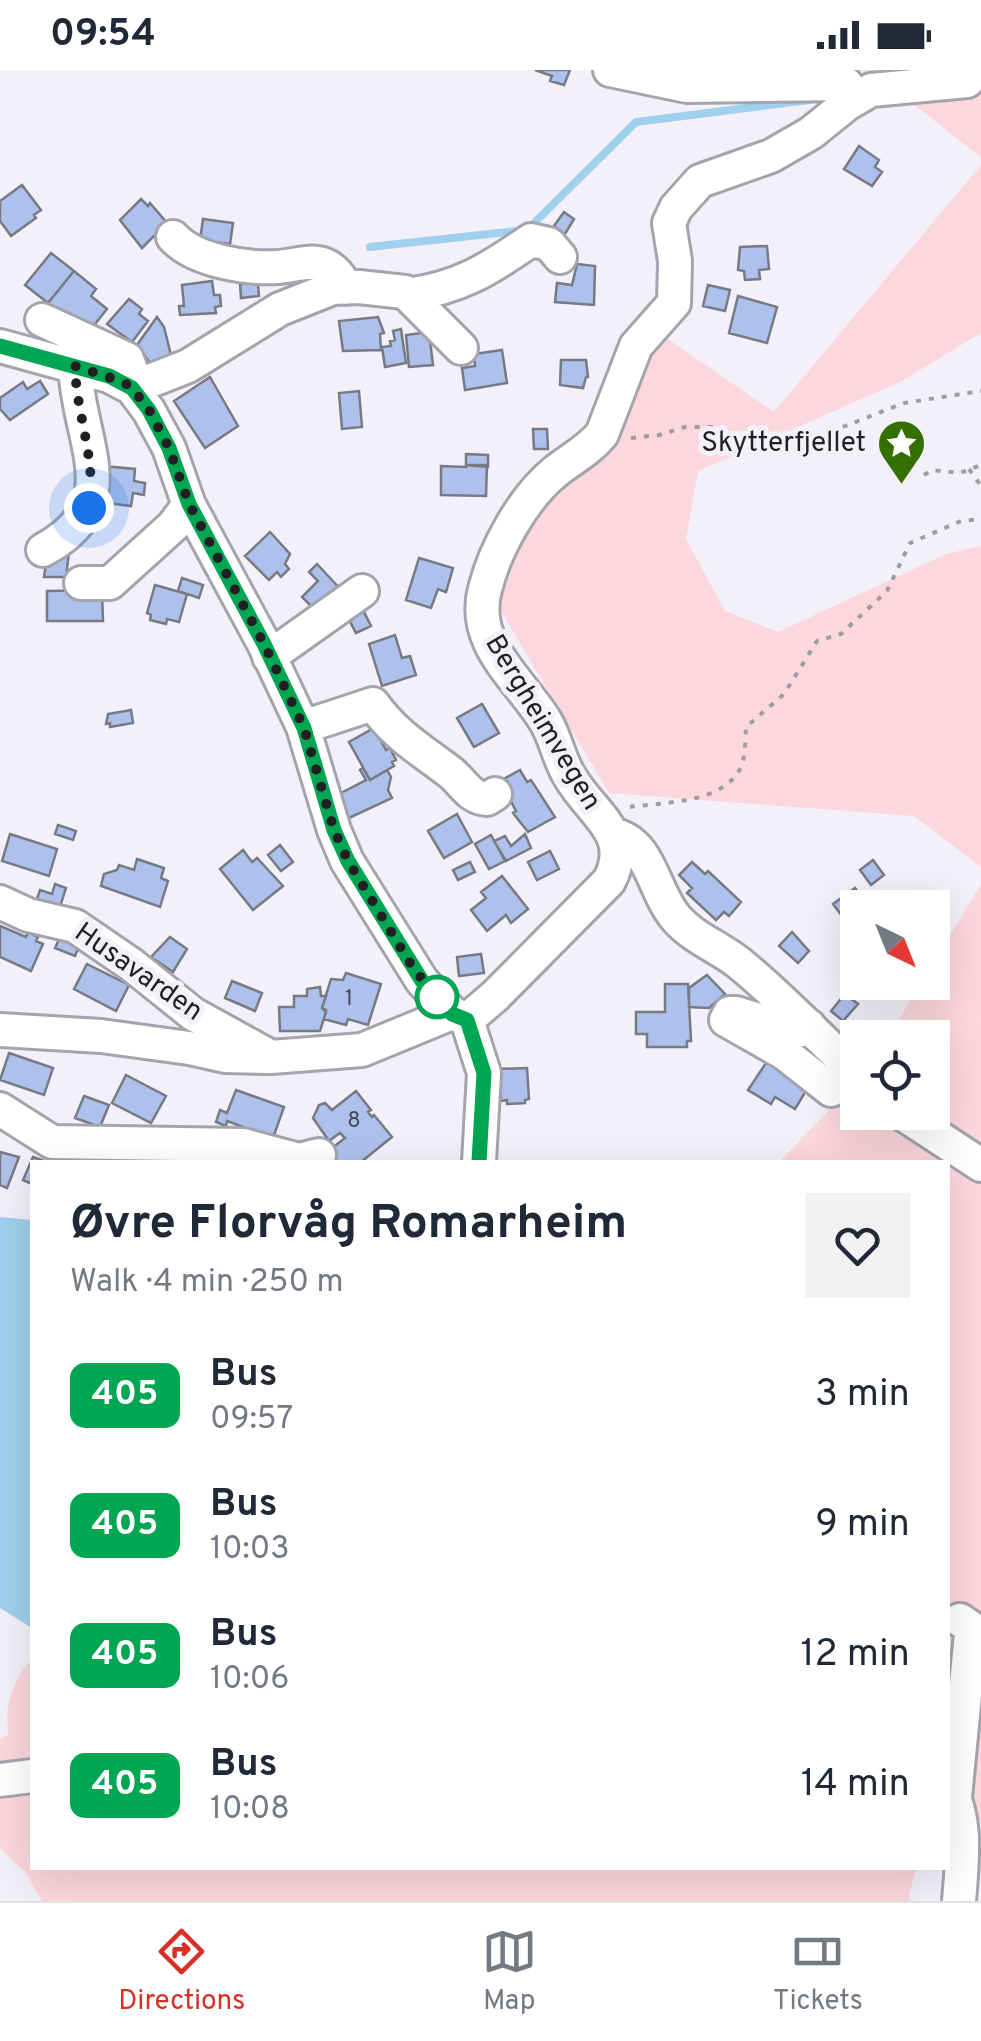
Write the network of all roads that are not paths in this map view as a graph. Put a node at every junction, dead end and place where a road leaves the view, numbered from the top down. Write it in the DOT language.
graph roads {
  1 [pos="610,70"];
  2 [pos="975,79"];
  3 [pos="857,97"];
  4 [pos="173,237"];
  5 [pos="560,257"];
  6 [pos="347,288"];
  7 [pos="408,295"];
  8 [pos="42,320"];
  9 [pos="1,343"];
  10 [pos="461,348"];
  11 [pos="75,366"];
  12 [pos="135,387"];
  13 [pos="189,504"];
  14 [pos="43,550"];
  15 [pos="81,582"];
  16 [pos="362,590"];
  17 [pos="269,657"];
  18 [pos="304,728"];
  19 [pos="495,794"];
  20 [pos="605,824"];
  21 [pos="0,902"];
  22 [pos="459,1016"];
  23 [pos="809,1026"];
  24 [pos="0,1030"];
  25 [pos="271,1057"];
  26 [pos="840,1076"];
  27 [pos="840,1080"];
  28 [pos="0,1109"];
  29 [pos="484,1110"];
  30 [pos="928,1130"];
  31 [pos="319,1155"];
  32 [pos="479,1160"];
  33 [pos="498,1160"];
  34 [pos="981,1165"];
  35 [pos="960,1620"];
  36 [pos="30,1776"];
  37 [pos="0,1780"];
  38 [pos="951,1791"];
  39 [pos="959,1901"];
  1 -- 3 [label="street, Bergheimvegen"];
  2 -- 3 [label="street, Bergheimvegen"];
  3 -- 20 [label="street, Bergheimvegen"];
  4 -- 6 [label="street"];
  5 -- 7 [label="street"];
  6 -- 7 [label="street"];
  6 -- 12 [label="street"];
  7 -- 10 [label="street"];
  8 -- 12 [label="street"];
  9 -- 11 [label="street"];
  11 -- 12 [label="street"];
  11 -- 14 [label="street"];
  12 -- 13 [label="street"];
  13 -- 15 [label="street"];
  13 -- 17 [label="street"];
  16 -- 17 [label="street"];
  17 -- 18 [label="street"];
  18 -- 19 [label="street"];
  18 -- 22 [label="street"];
  20 -- 22 [label="street, Bergheimvegen"];
  20 -- 23 [label="street"];
  21 -- 25 [label="street, Husavarden"];
  22 -- 25 [label="street, Husavarden"];
  22 -- 29 [label="street"];
  23 -- 26 [label="street"];
  23 -- 27 [label="street"];
  24 -- 25 [label="street, Husavarden"];
  28 -- 31 [label="street"];
  29 -- 32 [label="street"];
  29 -- 33 [label="street"];
  30 -- 34 [label="street"];
  35 -- 38 [label="street"];
  36 -- 37 [label="street"];
  38 -- 39 [label="street"];
}
